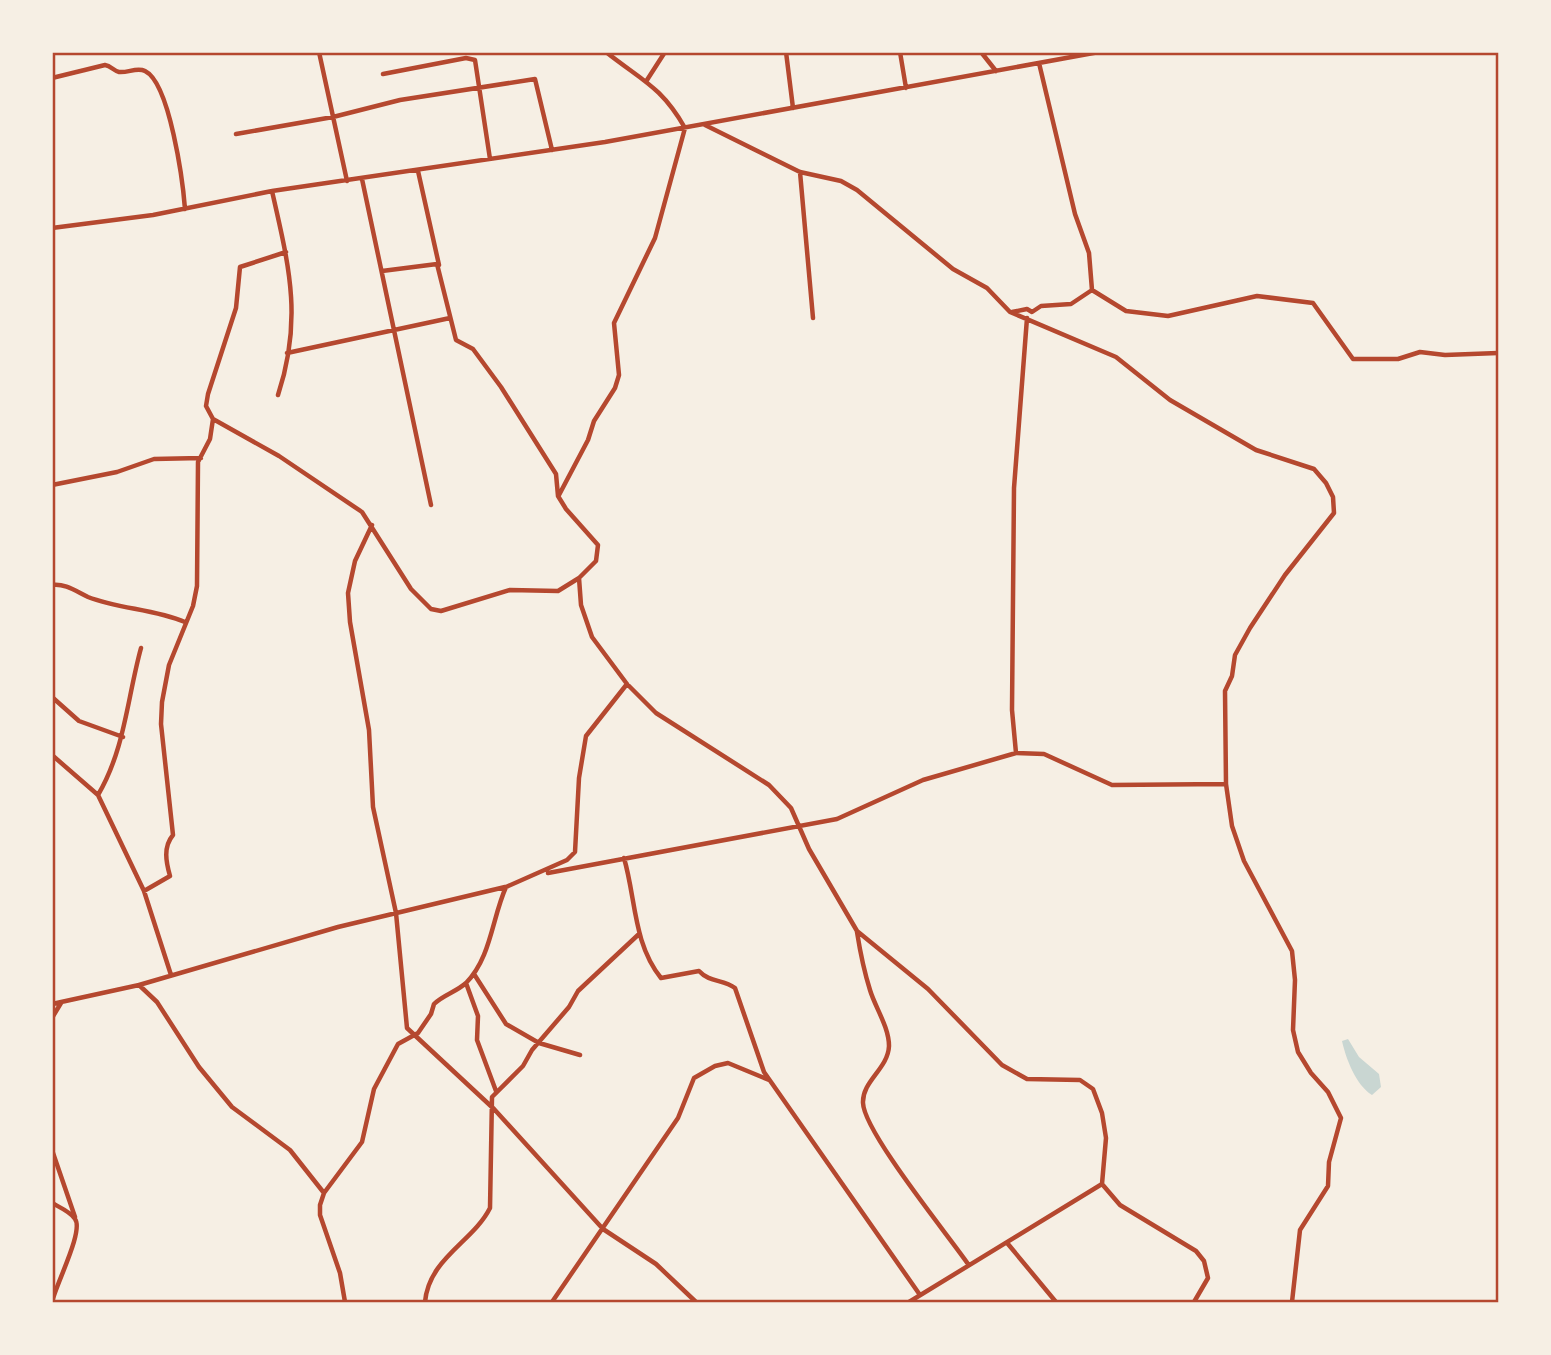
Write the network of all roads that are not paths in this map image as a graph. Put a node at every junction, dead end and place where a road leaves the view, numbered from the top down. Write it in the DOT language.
graph roads {
  1 [pos="319,52"];
  2 [pos="606,52"];
  3 [pos="665,52"];
  4 [pos="786,52"];
  5 [pos="900,52"];
  6 [pos="981,52"];
  7 [pos="1099,52"];
  8 [pos="1039,64"];
  9 [pos="996,71"];
  10 [pos="383,74"];
  11 [pos="52,78"];
  12 [pos="648,80"];
  13 [pos="906,88"];
  14 [pos="481,89"];
  15 [pos="793,108"];
  16 [pos="333,117"];
  17 [pos="705,125"];
  18 [pos="685,128"];
  19 [pos="236,134"];
  20 [pos="552,150"];
  21 [pos="491,159"];
  22 [pos="418,171"];
  23 [pos="800,172"];
  24 [pos="362,179"];
  25 [pos="347,182"];
  26 [pos="272,191"];
  27 [pos="185,209"];
  28 [pos="52,228"];
  29 [pos="286,252"];
  30 [pos="440,269"];
  31 [pos="382,271"];
  32 [pos="1092,290"];
  33 [pos="1010,312"];
  34 [pos="450,318"];
  35 [pos="813,318"];
  36 [pos="1027,318"];
  37 [pos="396,330"];
  38 [pos="1498,352"];
  39 [pos="287,353"];
  40 [pos="278,395"];
  41 [pos="213,419"];
  42 [pos="201,458"];
  43 [pos="52,485"];
  44 [pos="558,496"];
  45 [pos="431,505"];
  46 [pos="372,525"];
  47 [pos="579,578"];
  48 [pos="52,585"];
  49 [pos="186,622"];
  50 [pos="141,648"];
  51 [pos="627,684"];
  52 [pos="52,697"];
  53 [pos="124,737"];
  54 [pos="1016,753"];
  55 [pos="52,755"];
  56 [pos="1226,784"];
  57 [pos="99,795"];
  58 [pos="799,825"];
  59 [pos="624,858"];
  60 [pos="540,874"];
  61 [pos="506,887"];
  62 [pos="144,891"];
  63 [pos="396,913"];
  64 [pos="857,931"];
  65 [pos="639,934"];
  66 [pos="474,974"];
  67 [pos="171,975"];
  68 [pos="466,983"];
  69 [pos="139,985"];
  70 [pos="61,1002"];
  71 [pos="52,1004"];
  72 [pos="52,1018"];
  73 [pos="415,1033"];
  74 [pos="539,1043"];
  75 [pos="580,1055"];
  76 [pos="770,1080"];
  77 [pos="496,1091"];
  78 [pos="494,1110"];
  79 [pos="52,1150"];
  80 [pos="1102,1184"];
  81 [pos="324,1193"];
  82 [pos="52,1203"];
  83 [pos="75,1218"];
  84 [pos="603,1229"];
  85 [pos="1007,1243"];
  86 [pos="968,1264"];
  87 [pos="920,1295"];
  88 [pos="52,1302"];
  89 [pos="345,1303"];
  90 [pos="425,1303"];
  91 [pos="552,1303"];
  92 [pos="696,1303"];
  93 [pos="909,1303"];
  94 [pos="1056,1303"];
  95 [pos="1194,1303"];
  96 [pos="1292,1303"];
  1 -- 16 [label="street"];
  2 -- 12 [label="street"];
  3 -- 12 [label="street"];
  4 -- 15 [label="street"];
  5 -- 13 [label="street"];
  6 -- 9 [label="street"];
  7 -- 8 [label="street"];
  8 -- 9 [label="street"];
  8 -- 32 [label="street"];
  9 -- 13 [label="street"];
  10 -- 14 [label="street"];
  11 -- 27 [label="street"];
  12 -- 18 [label="street"];
  13 -- 15 [label="street"];
  14 -- 16 [label="street"];
  14 -- 20 [label="street"];
  14 -- 21 [label="street"];
  15 -- 17 [label="street"];
  16 -- 19 [label="street"];
  16 -- 25 [label="street"];
  17 -- 18 [label="street"];
  17 -- 23 [label="street"];
  18 -- 20 [label="street"];
  18 -- 44 [label="street"];
  20 -- 21 [label="street"];
  21 -- 22 [label="street"];
  22 -- 24 [label="street"];
  22 -- 30 [label="street"];
  23 -- 33 [label="street"];
  23 -- 35 [label="street"];
  24 -- 25 [label="street"];
  24 -- 31 [label="street"];
  25 -- 26 [label="street"];
  26 -- 27 [label="street"];
  26 -- 29 [label="street"];
  27 -- 28 [label="street"];
  29 -- 39 [label="street"];
  29 -- 41 [label="street"];
  30 -- 31 [label="street"];
  30 -- 34 [label="street"];
  31 -- 37 [label="street"];
  32 -- 33 [label="street"];
  32 -- 38 [label="street"];
  33 -- 36 [label="street"];
  34 -- 37 [label="street"];
  34 -- 44 [label="street"];
  36 -- 54 [label="street"];
  36 -- 56 [label="street"];
  37 -- 39 [label="street"];
  37 -- 45 [label="street"];
  39 -- 40 [label="street"];
  41 -- 42 [label="street"];
  41 -- 46 [label="street"];
  42 -- 43 [label="street"];
  42 -- 49 [label="street"];
  44 -- 47 [label="street"];
  46 -- 47 [label="street"];
  46 -- 63 [label="street"];
  47 -- 51 [label="street"];
  48 -- 49 [label="street"];
  49 -- 62 [label="street"];
  50 -- 53 [label="street"];
  51 -- 58 [label="street"];
  51 -- 60 [label="street"];
  52 -- 53 [label="street"];
  53 -- 57 [label="street"];
  54 -- 56 [label="street"];
  54 -- 58 [label="street"];
  55 -- 57 [label="street"];
  56 -- 96 [label="street"];
  57 -- 62 [label="street"];
  58 -- 59 [label="street"];
  58 -- 64 [label="street"];
  59 -- 60 [label="street"];
  59 -- 65 [label="street"];
  60 -- 61 [label="street"];
  61 -- 63 [label="street"];
  61 -- 66 [label="street"];
  62 -- 67 [label="street"];
  63 -- 67 [label="street"];
  63 -- 73 [label="street"];
  64 -- 80 [label="street"];
  64 -- 86 [label="street"];
  65 -- 74 [label="street"];
  65 -- 76 [label="street"];
  66 -- 68 [label="street"];
  66 -- 74 [label="street"];
  67 -- 69 [label="street"];
  68 -- 73 [label="street"];
  68 -- 77 [label="street"];
  69 -- 70 [label="street"];
  69 -- 81 [label="street"];
  70 -- 71 [label="street"];
  70 -- 72 [label="street"];
  73 -- 78 [label="street"];
  73 -- 81 [label="street"];
  74 -- 75 [label="street"];
  74 -- 77 [label="street"];
  76 -- 84 [label="street"];
  76 -- 87 [label="street"];
  77 -- 78 [label="street"];
  78 -- 84 [label="street"];
  78 -- 90 [label="street"];
  79 -- 83 [label="street"];
  80 -- 85 [label="street"];
  80 -- 95 [label="street"];
  81 -- 89 [label="street"];
  82 -- 83 [label="street"];
  83 -- 88 [label="street"];
  84 -- 91 [label="street"];
  84 -- 92 [label="street"];
  85 -- 86 [label="street"];
  85 -- 94 [label="street"];
  86 -- 87 [label="street"];
  87 -- 93 [label="street"];
}
